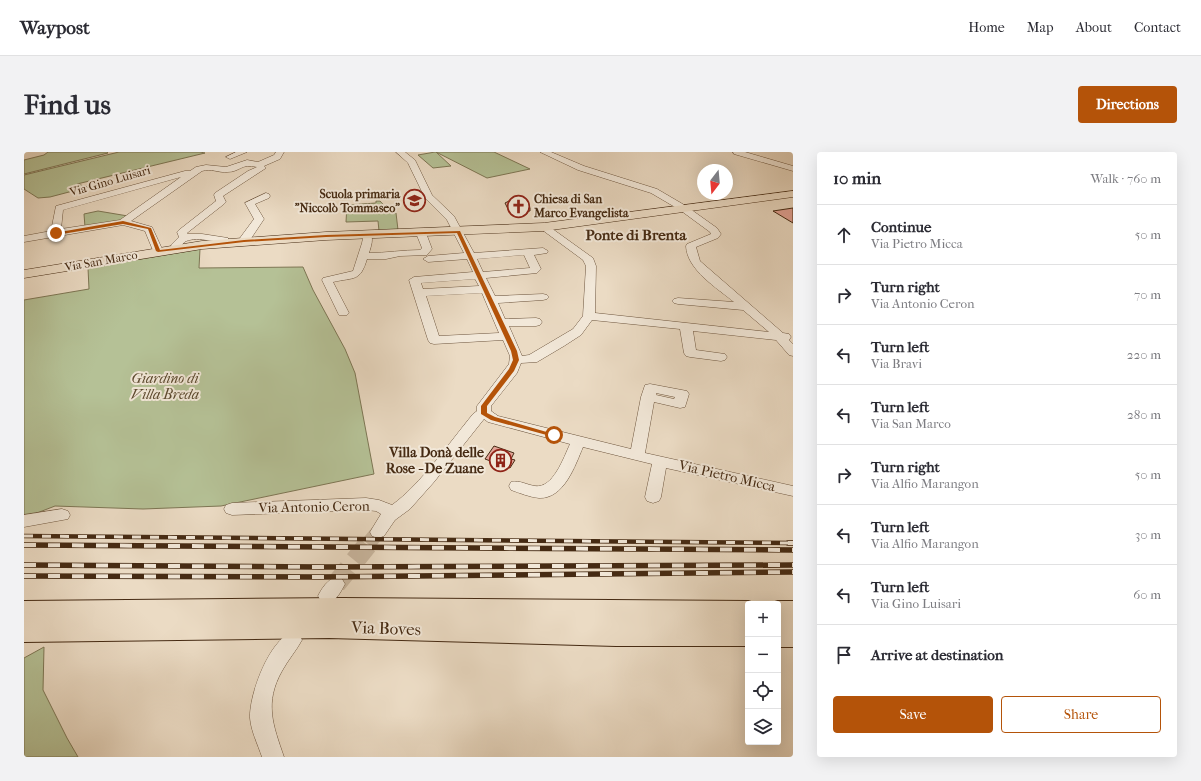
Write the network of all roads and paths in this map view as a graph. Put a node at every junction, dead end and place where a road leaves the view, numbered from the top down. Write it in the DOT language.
graph roads {
  1 [pos="243,152"];
  2 [pos="280,152"];
  3 [pos="400,152"];
  4 [pos="548,152"];
  5 [pos="743,153"];
  6 [pos="230,157"];
  7 [pos="262,168"];
  8 [pos="793,168"];
  9 [pos="192,173"];
  10 [pos="793,194"];
  11 [pos="266,196"];
  12 [pos="683,208"];
  13 [pos="123,222"];
  14 [pos="544,227"];
  15 [pos="459,232"];
  16 [pos="56,233"];
  17 [pos="421,233"];
  18 [pos="366,235"];
  19 [pos="24,239"];
  20 [pos="244,241"];
  21 [pos="180,243"];
  22 [pos="158,251"];
  23 [pos="544,251"];
  24 [pos="528,252"];
  25 [pos="364,256"];
  26 [pos="470,256"];
  27 [pos="428,260"];
  28 [pos="24,274"];
  29 [pos="478,275"];
  30 [pos="485,289"];
  31 [pos="419,293"];
  32 [pos="543,297"];
  33 [pos="490,300"];
  34 [pos="678,302"];
  35 [pos="748,307"];
  36 [pos="341,313"];
  37 [pos="589,316"];
  38 [pos="536,322"];
  39 [pos="501,323"];
  40 [pos="686,327"];
  41 [pos="507,336"];
  42 [pos="787,337"];
  43 [pos="793,352"];
  44 [pos="721,357"];
  45 [pos="514,365"];
  46 [pos="648,397"];
  47 [pos="484,410"];
  48 [pos="579,441"];
  49 [pos="637,456"];
  50 [pos="660,461"];
  51 [pos="517,486"];
  52 [pos="793,491"];
  53 [pos="653,497"];
  54 [pos="232,509"];
  55 [pos="393,513"];
  56 [pos="62,515"];
  57 [pos="24,521"];
  58 [pos="378,532"];
  59 [pos="745,612"];
  60 [pos="781,612"];
  61 [pos="793,612"];
  62 [pos="32,621"];
  63 [pos="745,634"];
  64 [pos="781,634"];
  65 [pos="793,635"];
  66 [pos="292,640"];
  67 [pos="272,757"];
  1 -- 6 [label="street"];
  2 -- 9 [label="street"];
  3 -- 15 [label="street"];
  4 -- 12 [label="street"];
  5 -- 8 [label="street"];
  7 -- 21 [label="street"];
  9 -- 13 [label="street"];
  9 -- 16 [label="street, Via Gino Luisari"];
  10 -- 12 [label="main road, Via San Marco"];
  11 -- 20 [label="street"];
  12 -- 14 [label="main road, Via San Marco"];
  12 -- 35 [label="street"];
  13 -- 16 [label="street"];
  13 -- 22 [label="street"];
  14 -- 15 [label="main road, Via San Marco"];
  14 -- 37 [label="street"];
  15 -- 17 [label="main road, Via San Marco"];
  15 -- 26 [label="street"];
  16 -- 19 [label="street"];
  17 -- 18 [label="main road, Via San Marco"];
  17 -- 25 [label="street"];
  18 -- 20 [label="main road, Via San Marco"];
  18 -- 25 [label="street"];
  20 -- 21 [label="main road, Via San Marco"];
  21 -- 22 [label="main road, Via San Marco"];
  22 -- 28 [label="main road, Via San Marco"];
  23 -- 24 [label="street"];
  24 -- 26 [label="street"];
  24 -- 29 [label="street"];
  25 -- 36 [label="street"];
  26 -- 27 [label="street"];
  26 -- 29 [label="street"];
  29 -- 30 [label="street"];
  29 -- 31 [label="street"];
  30 -- 31 [label="street"];
  30 -- 33 [label="street"];
  31 -- 41 [label="street"];
  32 -- 33 [label="street"];
  33 -- 39 [label="street"];
  34 -- 35 [label="street"];
  35 -- 42 [label="street"];
  37 -- 40 [label="street"];
  37 -- 45 [label="street"];
  38 -- 39 [label="street"];
  39 -- 41 [label="street"];
  40 -- 42 [label="street"];
  40 -- 44 [label="street"];
  41 -- 45 [label="street"];
  42 -- 43 [label="street"];
  45 -- 47 [label="street, Via Antonio Ceron"];
  46 -- 49 [label="street"];
  47 -- 48 [label="street, Via Pietro Micca"];
  47 -- 55 [label="street, Via Antonio Ceron"];
  48 -- 49 [label="street, Via Pietro Micca"];
  48 -- 51 [label="street"];
  49 -- 50 [label="street, Via Pietro Micca"];
  50 -- 52 [label="street, Via Pietro Micca"];
  50 -- 53 [label="street, Via Pietro Micca"];
  54 -- 55 [label="street, Via Antonio Ceron"];
  55 -- 58 [label="street, Via Antonio Ceron"];
  56 -- 57 [label="street"];
  59 -- 62 [label="highway, Via Boves"];
  60 -- 61 [label="highway"];
  62 -- 63 [label="highway, Via Boves"];
  64 -- 65 [label="highway"];
  66 -- 67 [label="street"];
}
